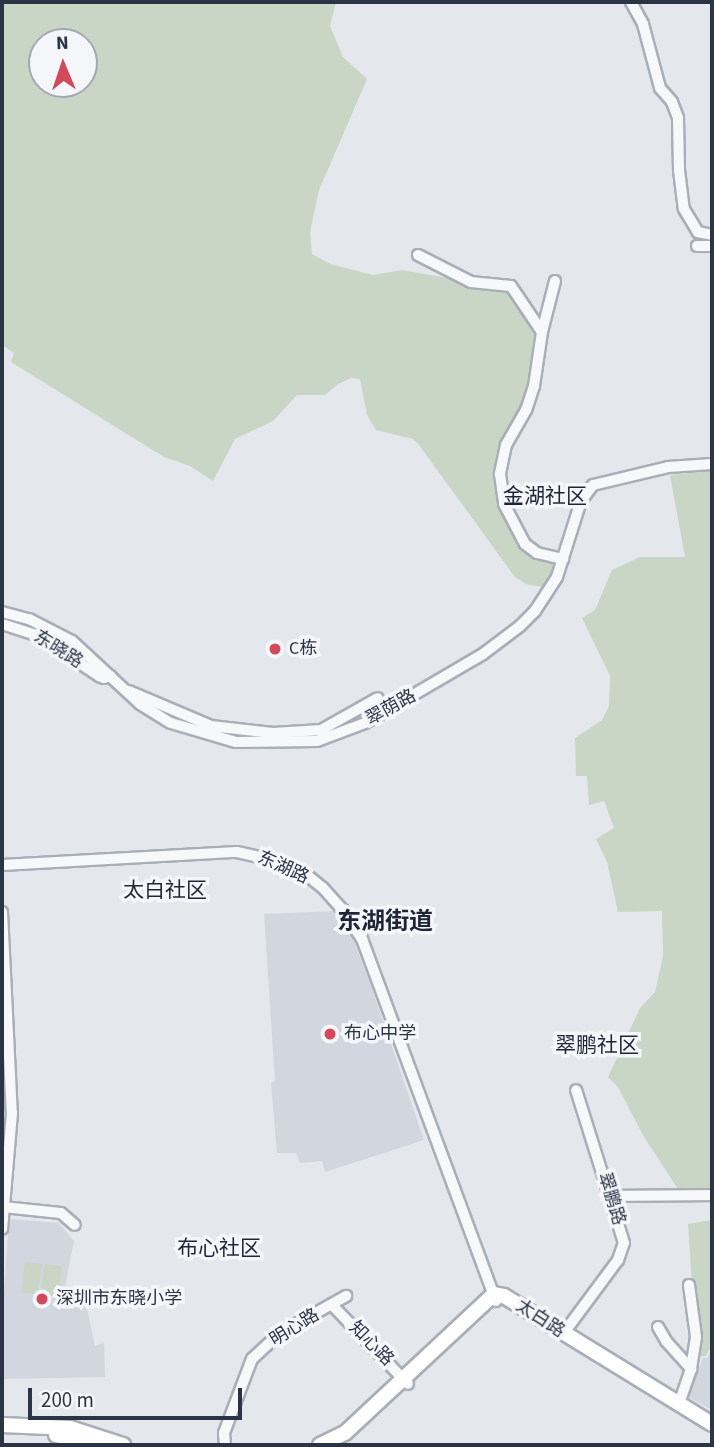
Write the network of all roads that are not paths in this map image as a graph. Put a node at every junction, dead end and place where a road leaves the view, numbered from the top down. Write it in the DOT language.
graph roads {
  1 [pos="631,2"];
  2 [pos="712,235"];
  3 [pos="697,246"];
  4 [pos="712,246"];
  5 [pos="418,255"];
  6 [pos="555,281"];
  7 [pos="542,332"];
  8 [pos="712,464"];
  9 [pos="563,559"];
  10 [pos="2,612"];
  11 [pos="2,624"];
  12 [pos="111,676"];
  13 [pos="123,689"];
  14 [pos="378,698"];
  15 [pos="2,865"];
  16 [pos="2,912"];
  17 [pos="576,1090"];
  18 [pos="7,1114"];
  19 [pos="712,1195"];
  20 [pos="611,1196"];
  21 [pos="3,1207"];
  22 [pos="75,1225"];
  23 [pos="2,1229"];
  24 [pos="689,1285"];
  25 [pos="345,1296"];
  26 [pos="495,1297"];
  27 [pos="332,1306"];
  28 [pos="658,1327"];
  29 [pos="563,1334"];
  30 [pos="691,1369"];
  31 [pos="406,1381"];
  32 [pos="678,1407"];
  33 [pos="2,1425"];
  34 [pos="711,1426"];
  35 [pos="2,1433"];
  36 [pos="337,1443"];
  37 [pos="96,1445"];
  38 [pos="123,1445"];
  39 [pos="225,1445"];
  40 [pos="320,1445"];
  1 -- 2 [label="street"];
  3 -- 4 [label="street"];
  5 -- 7 [label="street"];
  6 -- 7 [label="street"];
  7 -- 9 [label="street"];
  8 -- 9 [label="street, 翠荫路"];
  9 -- 13 [label="street, 翠荫路"];
  10 -- 12 [label="street, 翠荫路"];
  11 -- 12 [label="street, 东晓路"];
  12 -- 13 [label="street, 翠荫路"];
  13 -- 14 [label="street"];
  15 -- 26 [label="street, 东湖路"];
  16 -- 18 [label="street"];
  17 -- 20 [label="street, 翠鹏路"];
  18 -- 21 [label="street"];
  19 -- 20 [label="street"];
  20 -- 29 [label="street, 翠鹏路"];
  21 -- 22 [label="street"];
  21 -- 23 [label="street"];
  24 -- 30 [label="street"];
  25 -- 27 [label="street, 明心路"];
  26 -- 29 [label="main road, 太白路"];
  26 -- 31 [label="main road, 太白路"];
  26 -- 32 [label="main road, 太白路"];
  27 -- 31 [label="street, 知心路"];
  27 -- 39 [label="street, 明心路"];
  28 -- 30 [label="street"];
  29 -- 32 [label="main road, 太白路"];
  30 -- 32 [label="street"];
  31 -- 36 [label="main road, 太白路"];
  32 -- 34 [label="main road, 太白路"];
  33 -- 38 [label="main road"];
  35 -- 37 [label="main road"];
  36 -- 40 [label="main road, 太白路"];
}
